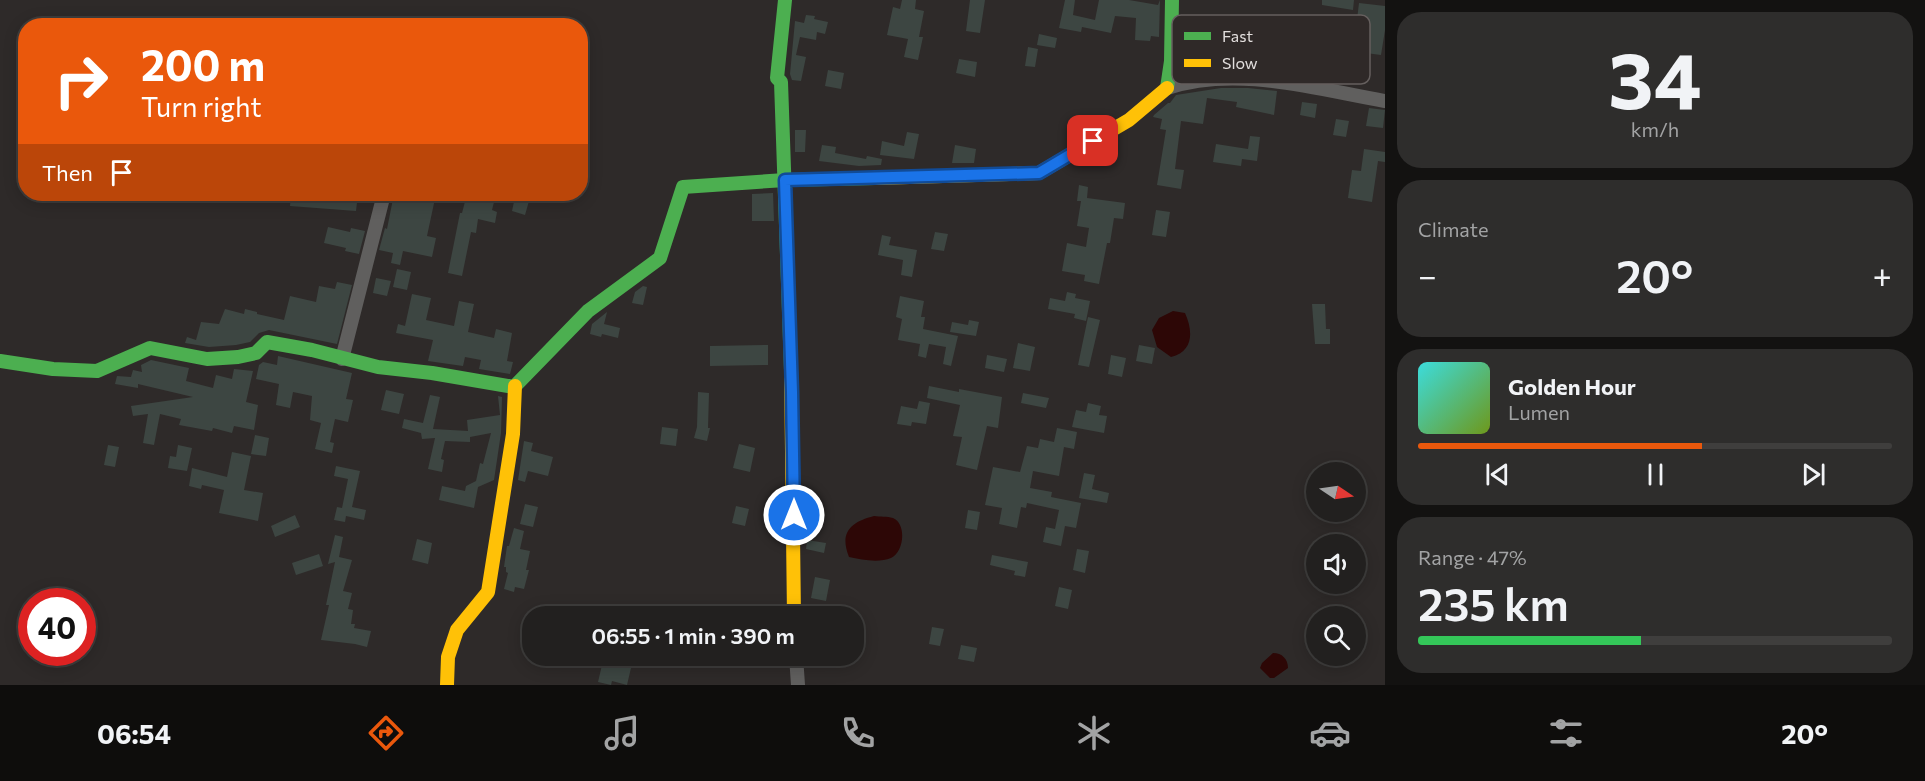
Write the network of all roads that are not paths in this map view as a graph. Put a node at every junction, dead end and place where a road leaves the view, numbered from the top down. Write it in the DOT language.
graph roads {
  1 [pos="785,0"];
  2 [pos="1172,0"];
  3 [pos="1180,84"];
  4 [pos="1291,84"];
  5 [pos="1167,88"];
  6 [pos="1385,101"];
  7 [pos="785,180"];
  8 [pos="382,201"];
  9 [pos="342,359"];
  10 [pos="0,361"];
  11 [pos="514,387"];
  12 [pos="794,606"];
  13 [pos="797,666"];
  14 [pos="447,685"];
  15 [pos="798,685"];
  1 -- 7 [label="street"];
  2 -- 5 [label="street"];
  3 -- 5 [label="street"];
  4 -- 6 [label="street"];
  5 -- 7 [label="street"];
  7 -- 11 [label="street"];
  7 -- 12 [label="street"];
  8 -- 9 [label="street"];
  9 -- 10 [label="street"];
  9 -- 11 [label="street"];
  11 -- 14 [label="street"];
  13 -- 15 [label="street"];
}
